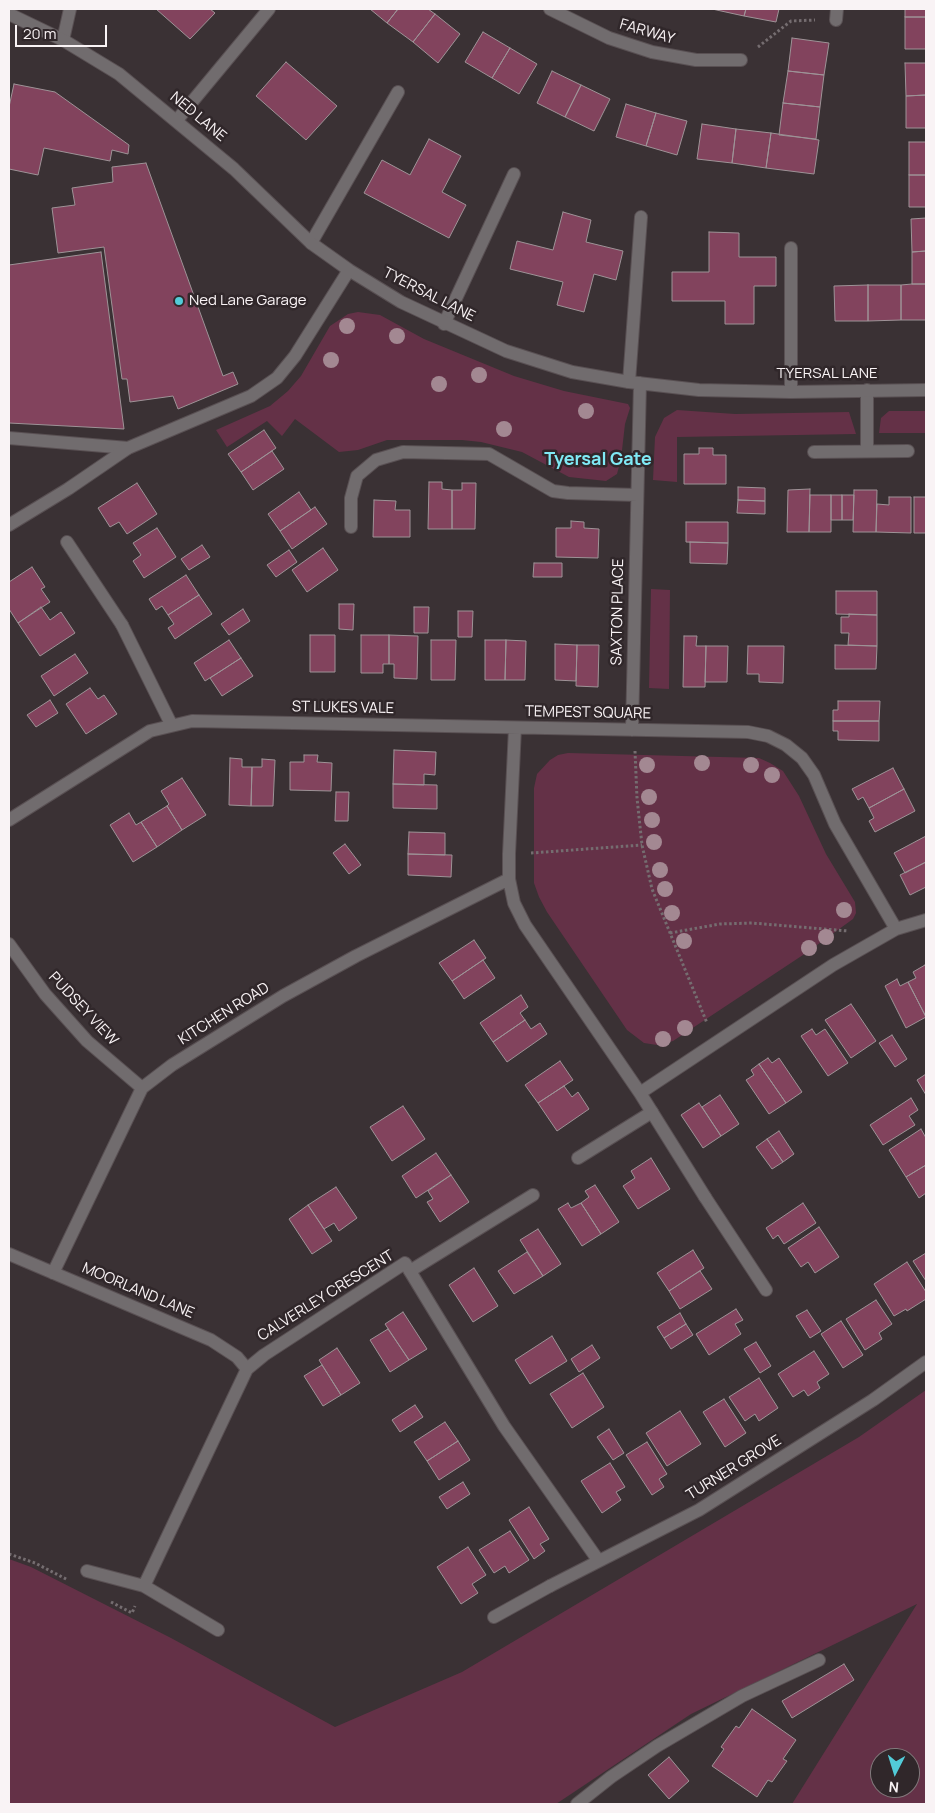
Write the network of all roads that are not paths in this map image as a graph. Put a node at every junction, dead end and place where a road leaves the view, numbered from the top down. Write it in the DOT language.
graph roads {
  1 [pos="70,9"];
  2 [pos="269,9"];
  3 [pos="550,9"];
  4 [pos="9,14"];
  5 [pos="63,40"];
  6 [pos="741,60"];
  7 [pos="398,92"];
  8 [pos="177,120"];
  9 [pos="514,174"];
  10 [pos="640,217"];
  11 [pos="310,243"];
  12 [pos="791,248"];
  13 [pos="349,270"];
  14 [pos="444,324"];
  15 [pos="635,383"];
  16 [pos="866,390"];
  17 [pos="926,390"];
  18 [pos="791,392"];
  19 [pos="9,438"];
  20 [pos="128,448"];
  21 [pos="867,451"];
  22 [pos="908,451"];
  23 [pos="814,452"];
  24 [pos="637,495"];
  25 [pos="9,524"];
  26 [pos="351,528"];
  27 [pos="67,542"];
  28 [pos="171,724"];
  29 [pos="515,728"];
  30 [pos="632,730"];
  31 [pos="9,820"];
  32 [pos="509,879"];
  33 [pos="926,920"];
  34 [pos="896,929"];
  35 [pos="9,944"];
  36 [pos="142,1088"];
  37 [pos="640,1093"];
  38 [pos="652,1112"];
  39 [pos="578,1158"];
  40 [pos="533,1195"];
  41 [pos="9,1254"];
  42 [pos="410,1271"];
  43 [pos="53,1273"];
  44 [pos="766,1290"];
  45 [pos="926,1362"];
  46 [pos="247,1369"];
  47 [pos="598,1560"];
  48 [pos="87,1572"];
  49 [pos="144,1586"];
  50 [pos="494,1617"];
  51 [pos="218,1630"];
  52 [pos="820,1660"];
  53 [pos="577,1804"];
  1 -- 5 [label="street"];
  2 -- 8 [label="street"];
  3 -- 6 [label="street, FARWAY"];
  4 -- 5 [label="street, NED LANE"];
  5 -- 8 [label="street, NED LANE"];
  7 -- 11 [label="street"];
  8 -- 11 [label="street, NED LANE"];
  9 -- 14 [label="street"];
  10 -- 15 [label="street, SAXTON PLACE"];
  11 -- 13 [label="street, NED LANE"];
  12 -- 18 [label="street"];
  13 -- 14 [label="street, TYERSAL LANE"];
  13 -- 20 [label="street"];
  14 -- 15 [label="street, TYERSAL LANE"];
  15 -- 18 [label="street, TYERSAL LANE"];
  15 -- 24 [label="street, SAXTON PLACE"];
  16 -- 17 [label="street, TYERSAL LANE"];
  16 -- 18 [label="street, TYERSAL LANE"];
  16 -- 21 [label="street"];
  19 -- 20 [label="street"];
  20 -- 25 [label="street"];
  21 -- 22 [label="street"];
  21 -- 23 [label="street"];
  24 -- 26 [label="street"];
  24 -- 30 [label="street, SAXTON PLACE"];
  27 -- 28 [label="street"];
  28 -- 29 [label="street, ST LUKES VALE"];
  28 -- 31 [label="street, ST LUKES VALE"];
  29 -- 30 [label="street, TEMPEST SQUARE"];
  29 -- 32 [label="street, TEMPEST SQUARE"];
  30 -- 34 [label="street, TEMPEST SQUARE"];
  32 -- 36 [label="street, KITCHEN ROAD"];
  32 -- 37 [label="street, TEMPEST SQUARE"];
  33 -- 34 [label="street"];
  34 -- 37 [label="street"];
  35 -- 36 [label="street, PUDSEY VIEW"];
  36 -- 43 [label="street, KITCHEN ROAD"];
  37 -- 38 [label="street, TEMPEST SQUARE"];
  38 -- 39 [label="street"];
  38 -- 44 [label="street, TEMPEST SQUARE"];
  40 -- 42 [label="street"];
  41 -- 43 [label="street, MOORLAND LANE"];
  42 -- 46 [label="street, CALVERLEY CRESCENT"];
  42 -- 47 [label="street, CALVERLEY CRESCENT"];
  43 -- 46 [label="street, MOORLAND LANE"];
  45 -- 47 [label="street, TURNER GROVE"];
  46 -- 49 [label="street, CALVERLEY CRESCENT"];
  47 -- 50 [label="street, TURNER GROVE"];
  48 -- 49 [label="street"];
  49 -- 51 [label="street"];
  52 -- 53 [label="street"];
}
